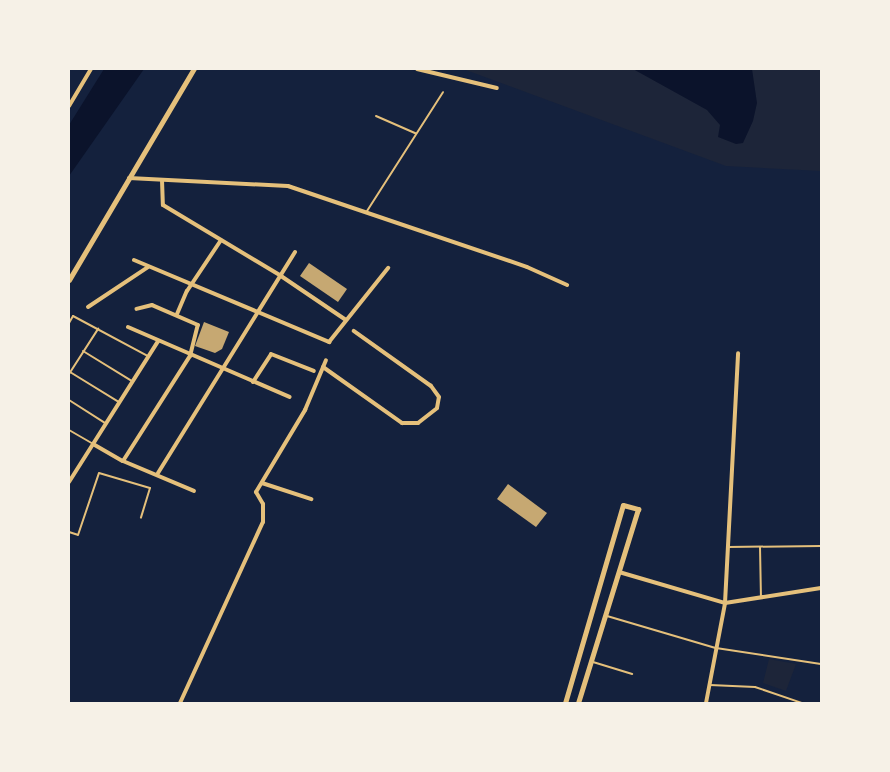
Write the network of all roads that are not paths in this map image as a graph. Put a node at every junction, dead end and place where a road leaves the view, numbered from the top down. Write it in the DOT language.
graph roads {
  1 [pos="91,69"];
  2 [pos="194,69"];
  3 [pos="417,69"];
  4 [pos="497,88"];
  5 [pos="442,92"];
  6 [pos="69,106"];
  7 [pos="376,116"];
  8 [pos="415,133"];
  9 [pos="129,178"];
  10 [pos="162,180"];
  11 [pos="366,213"];
  12 [pos="221,240"];
  13 [pos="295,252"];
  14 [pos="134,260"];
  15 [pos="148,267"];
  16 [pos="388,268"];
  17 [pos="281,276"];
  18 [pos="69,280"];
  19 [pos="192,285"];
  20 [pos="567,285"];
  21 [pos="88,308"];
  22 [pos="136,310"];
  23 [pos="259,313"];
  24 [pos="177,314"];
  25 [pos="346,320"];
  26 [pos="69,323"];
  27 [pos="128,327"];
  28 [pos="98,329"];
  29 [pos="354,331"];
  30 [pos="158,341"];
  31 [pos="83,351"];
  32 [pos="738,353"];
  33 [pos="190,356"];
  34 [pos="150,357"];
  35 [pos="326,360"];
  36 [pos="324,367"];
  37 [pos="222,369"];
  38 [pos="314,371"];
  39 [pos="69,373"];
  40 [pos="134,382"];
  41 [pos="253,382"];
  42 [pos="290,397"];
  43 [pos="69,400"];
  44 [pos="120,403"];
  45 [pos="105,423"];
  46 [pos="69,430"];
  47 [pos="92,444"];
  48 [pos="123,461"];
  49 [pos="158,473"];
  50 [pos="69,482"];
  51 [pos="262,483"];
  52 [pos="194,491"];
  53 [pos="310,499"];
  54 [pos="141,518"];
  55 [pos="69,532"];
  56 [pos="821,546"];
  57 [pos="728,547"];
  58 [pos="760,547"];
  59 [pos="606,568"];
  60 [pos="619,572"];
  61 [pos="821,588"];
  62 [pos="761,599"];
  63 [pos="725,603"];
  64 [pos="607,616"];
  65 [pos="716,648"];
  66 [pos="593,662"];
  67 [pos="821,664"];
  68 [pos="632,674"];
  69 [pos="710,685"];
  70 [pos="180,703"];
  71 [pos="565,703"];
  72 [pos="578,703"];
  73 [pos="706,703"];
  74 [pos="802,703"];
  1 -- 6 [label="street"];
  2 -- 9 [label="street"];
  3 -- 4 [label="street"];
  5 -- 8 [label="lane"];
  7 -- 8 [label="lane"];
  8 -- 11 [label="lane"];
  9 -- 10 [label="street"];
  9 -- 18 [label="street"];
  10 -- 11 [label="street"];
  10 -- 12 [label="street"];
  11 -- 20 [label="street"];
  12 -- 17 [label="street"];
  12 -- 19 [label="street"];
  13 -- 17 [label="street"];
  14 -- 15 [label="street"];
  15 -- 19 [label="street"];
  15 -- 21 [label="street"];
  16 -- 25 [label="street"];
  17 -- 23 [label="street"];
  17 -- 25 [label="street"];
  19 -- 23 [label="street"];
  19 -- 24 [label="street"];
  22 -- 24 [label="street"];
  23 -- 25 [label="street"];
  23 -- 37 [label="street"];
  24 -- 33 [label="street"];
  26 -- 28 [label="lane"];
  27 -- 30 [label="street"];
  28 -- 31 [label="lane"];
  28 -- 34 [label="lane"];
  29 -- 36 [label="street"];
  30 -- 33 [label="street"];
  30 -- 34 [label="street"];
  31 -- 39 [label="lane"];
  31 -- 40 [label="lane"];
  32 -- 57 [label="street"];
  33 -- 37 [label="street"];
  33 -- 48 [label="street"];
  34 -- 40 [label="street"];
  35 -- 36 [label="street"];
  36 -- 51 [label="street"];
  37 -- 41 [label="street"];
  37 -- 49 [label="street"];
  38 -- 41 [label="street"];
  39 -- 44 [label="lane"];
  40 -- 44 [label="street"];
  41 -- 42 [label="street"];
  43 -- 45 [label="lane"];
  44 -- 45 [label="street"];
  45 -- 47 [label="street"];
  46 -- 47 [label="lane"];
  47 -- 48 [label="street"];
  47 -- 50 [label="street"];
  48 -- 49 [label="street"];
  49 -- 52 [label="street"];
  51 -- 53 [label="street"];
  51 -- 70 [label="street"];
  54 -- 55 [label="lane"];
  56 -- 58 [label="lane"];
  57 -- 58 [label="lane"];
  57 -- 63 [label="street"];
  58 -- 62 [label="lane"];
  59 -- 60 [label="main road"];
  59 -- 60 [label="main road"];
  59 -- 71 [label="main road"];
  60 -- 63 [label="street"];
  60 -- 64 [label="main road"];
  61 -- 62 [label="street"];
  62 -- 63 [label="street"];
  63 -- 65 [label="street"];
  64 -- 65 [label="lane"];
  64 -- 66 [label="main road"];
  65 -- 67 [label="lane"];
  65 -- 69 [label="street"];
  66 -- 68 [label="lane"];
  66 -- 72 [label="main road"];
  69 -- 73 [label="street"];
  69 -- 74 [label="lane"];
}
